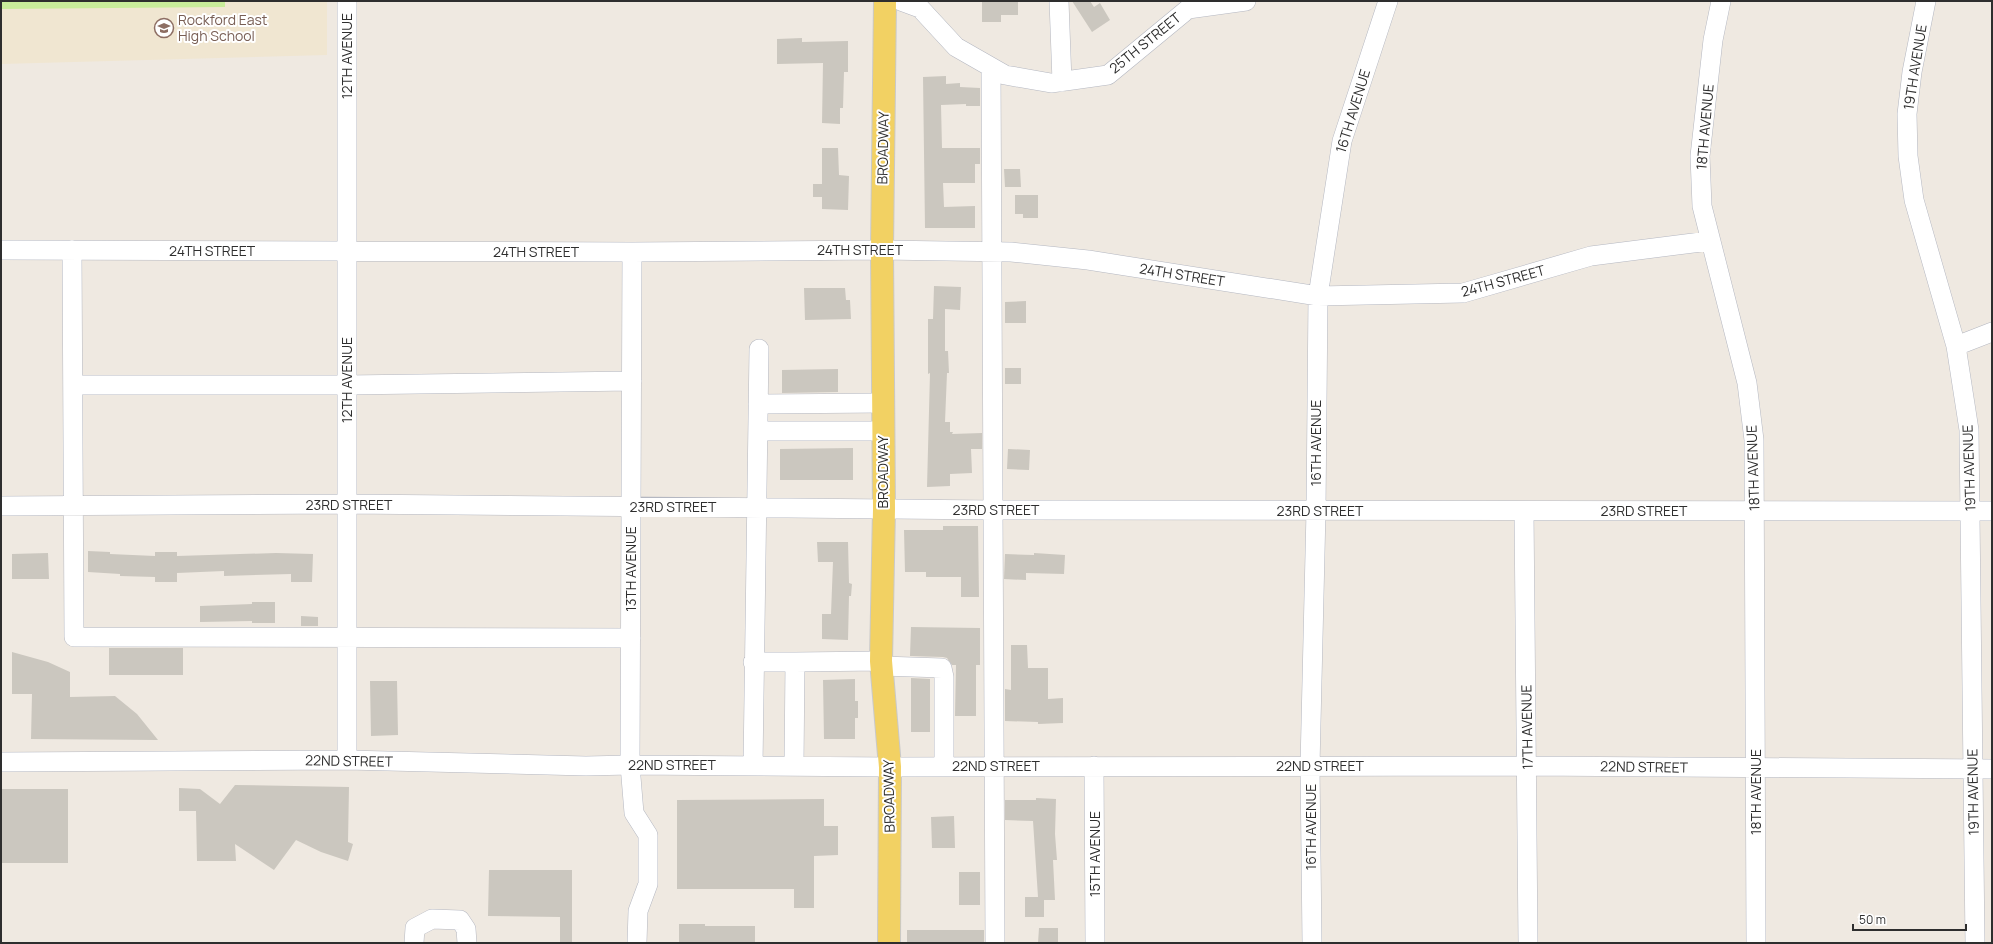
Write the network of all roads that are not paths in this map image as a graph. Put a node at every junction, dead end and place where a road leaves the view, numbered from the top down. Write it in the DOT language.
graph roads {
  1 [pos="347,1"];
  2 [pos="885,1"];
  3 [pos="901,1"];
  4 [pos="1059,1"];
  5 [pos="1246,1"];
  6 [pos="1388,1"];
  7 [pos="1721,1"];
  8 [pos="1926,1"];
  9 [pos="1189,5"];
  10 [pos="991,67"];
  11 [pos="1062,82"];
  12 [pos="1709,241"];
  13 [pos="1,250"];
  14 [pos="72,250"];
  15 [pos="882,250"];
  16 [pos="347,251"];
  17 [pos="992,251"];
  18 [pos="632,252"];
  19 [pos="1318,296"];
  20 [pos="1992,332"];
  21 [pos="1956,346"];
  22 [pos="759,349"];
  23 [pos="632,381"];
  24 [pos="73,385"];
  25 [pos="347,385"];
  26 [pos="882,403"];
  27 [pos="758,404"];
  28 [pos="883,431"];
  29 [pos="758,432"];
  30 [pos="347,504"];
  31 [pos="1,506"];
  32 [pos="74,506"];
  33 [pos="632,507"];
  34 [pos="757,508"];
  35 [pos="884,509"];
  36 [pos="994,510"];
  37 [pos="1316,511"];
  38 [pos="1524,511"];
  39 [pos="1971,511"];
  40 [pos="1992,511"];
  41 [pos="1755,512"];
  42 [pos="347,636"];
  43 [pos="631,638"];
  44 [pos="753,662"];
  45 [pos="795,662"];
  46 [pos="881,664"];
  47 [pos="347,760"];
  48 [pos="1,762"];
  49 [pos="630,765"];
  50 [pos="753,766"];
  51 [pos="794,766"];
  52 [pos="944,766"];
  53 [pos="994,766"];
  54 [pos="1094,766"];
  55 [pos="1310,766"];
  56 [pos="1527,766"];
  57 [pos="890,767"];
  58 [pos="1756,768"];
  59 [pos="1973,769"];
  60 [pos="1992,769"];
  61 [pos="414,943"];
  62 [pos="467,943"];
  63 [pos="637,943"];
  64 [pos="889,943"];
  65 [pos="995,943"];
  66 [pos="1095,943"];
  67 [pos="1312,943"];
  68 [pos="1528,943"];
  69 [pos="1756,943"];
  70 [pos="1975,943"];
  1 -- 16 [label="street, 12TH AVENUE"];
  2 -- 15 [label="main road, BROADWAY"];
  3 -- 10 [label="street, 25TH STREET"];
  4 -- 11 [label="street"];
  5 -- 9 [label="street, 25TH STREET"];
  6 -- 19 [label="street, 16TH AVENUE"];
  7 -- 12 [label="street, 18TH AVENUE"];
  8 -- 21 [label="street, 19TH AVENUE"];
  9 -- 11 [label="street, 25TH STREET"];
  10 -- 11 [label="street, 25TH STREET"];
  10 -- 17 [label="street"];
  12 -- 19 [label="street, 24TH STREET"];
  12 -- 41 [label="street, 18TH AVENUE"];
  13 -- 14 [label="street, 24TH STREET"];
  14 -- 16 [label="street, 24TH STREET"];
  14 -- 24 [label="street"];
  15 -- 17 [label="street, 24TH STREET"];
  15 -- 18 [label="street, 24TH STREET"];
  15 -- 26 [label="main road, BROADWAY"];
  16 -- 18 [label="street, 24TH STREET"];
  16 -- 25 [label="street, 12TH AVENUE"];
  17 -- 19 [label="street, 24TH STREET"];
  17 -- 36 [label="street"];
  18 -- 23 [label="street, 13TH AVENUE"];
  19 -- 37 [label="street, 16TH AVENUE"];
  20 -- 21 [label="street"];
  21 -- 39 [label="street, 19TH AVENUE"];
  22 -- 27 [label="street"];
  23 -- 25 [label="street"];
  23 -- 33 [label="street, 13TH AVENUE"];
  24 -- 25 [label="street"];
  24 -- 32 [label="street"];
  25 -- 30 [label="street, 12TH AVENUE"];
  26 -- 27 [label="street"];
  26 -- 28 [label="main road, BROADWAY"];
  27 -- 29 [label="street"];
  28 -- 29 [label="street"];
  28 -- 35 [label="main road, BROADWAY"];
  29 -- 34 [label="street"];
  30 -- 32 [label="street, 23RD STREET"];
  30 -- 33 [label="street, 23RD STREET"];
  30 -- 42 [label="street, 12TH AVENUE"];
  31 -- 32 [label="street, 23RD STREET"];
  32 -- 42 [label="street"];
  33 -- 34 [label="street, 23RD STREET"];
  33 -- 43 [label="street, 13TH AVENUE"];
  34 -- 35 [label="street, 23RD STREET"];
  34 -- 44 [label="street"];
  35 -- 36 [label="street, 23RD STREET"];
  35 -- 46 [label="main road, BROADWAY"];
  36 -- 37 [label="street, 23RD STREET"];
  36 -- 53 [label="street"];
  37 -- 38 [label="street, 23RD STREET"];
  37 -- 55 [label="street, 16TH AVENUE"];
  38 -- 41 [label="street, 23RD STREET"];
  38 -- 56 [label="street, 17TH AVENUE"];
  39 -- 40 [label="street, 23RD STREET"];
  39 -- 41 [label="street, 23RD STREET"];
  39 -- 59 [label="street, 19TH AVENUE"];
  41 -- 58 [label="street, 18TH AVENUE"];
  42 -- 43 [label="street"];
  42 -- 47 [label="street, 12TH AVENUE"];
  43 -- 49 [label="street, 13TH AVENUE"];
  44 -- 45 [label="street"];
  44 -- 50 [label="street"];
  45 -- 46 [label="street"];
  45 -- 51 [label="street"];
  46 -- 52 [label="street"];
  46 -- 57 [label="main road, BROADWAY"];
  47 -- 48 [label="street, 22ND STREET"];
  47 -- 49 [label="street, 22ND STREET"];
  49 -- 50 [label="street, 22ND STREET"];
  49 -- 63 [label="street, 13TH AVENUE"];
  50 -- 51 [label="street, 22ND STREET"];
  51 -- 57 [label="street, 22ND STREET"];
  52 -- 53 [label="street, 22ND STREET"];
  52 -- 57 [label="street, 22ND STREET"];
  53 -- 54 [label="street, 22ND STREET"];
  53 -- 65 [label="street"];
  54 -- 55 [label="street, 22ND STREET"];
  54 -- 66 [label="street, 15TH AVENUE"];
  55 -- 56 [label="street, 22ND STREET"];
  55 -- 67 [label="street, 16TH AVENUE"];
  56 -- 58 [label="street, 22ND STREET"];
  56 -- 68 [label="street, 17TH AVENUE"];
  57 -- 64 [label="main road, BROADWAY"];
  58 -- 59 [label="street, 22ND STREET"];
  58 -- 69 [label="street, 18TH AVENUE"];
  59 -- 60 [label="street, 22ND STREET"];
  59 -- 70 [label="street, 19TH AVENUE"];
  61 -- 62 [label="street"];
}
